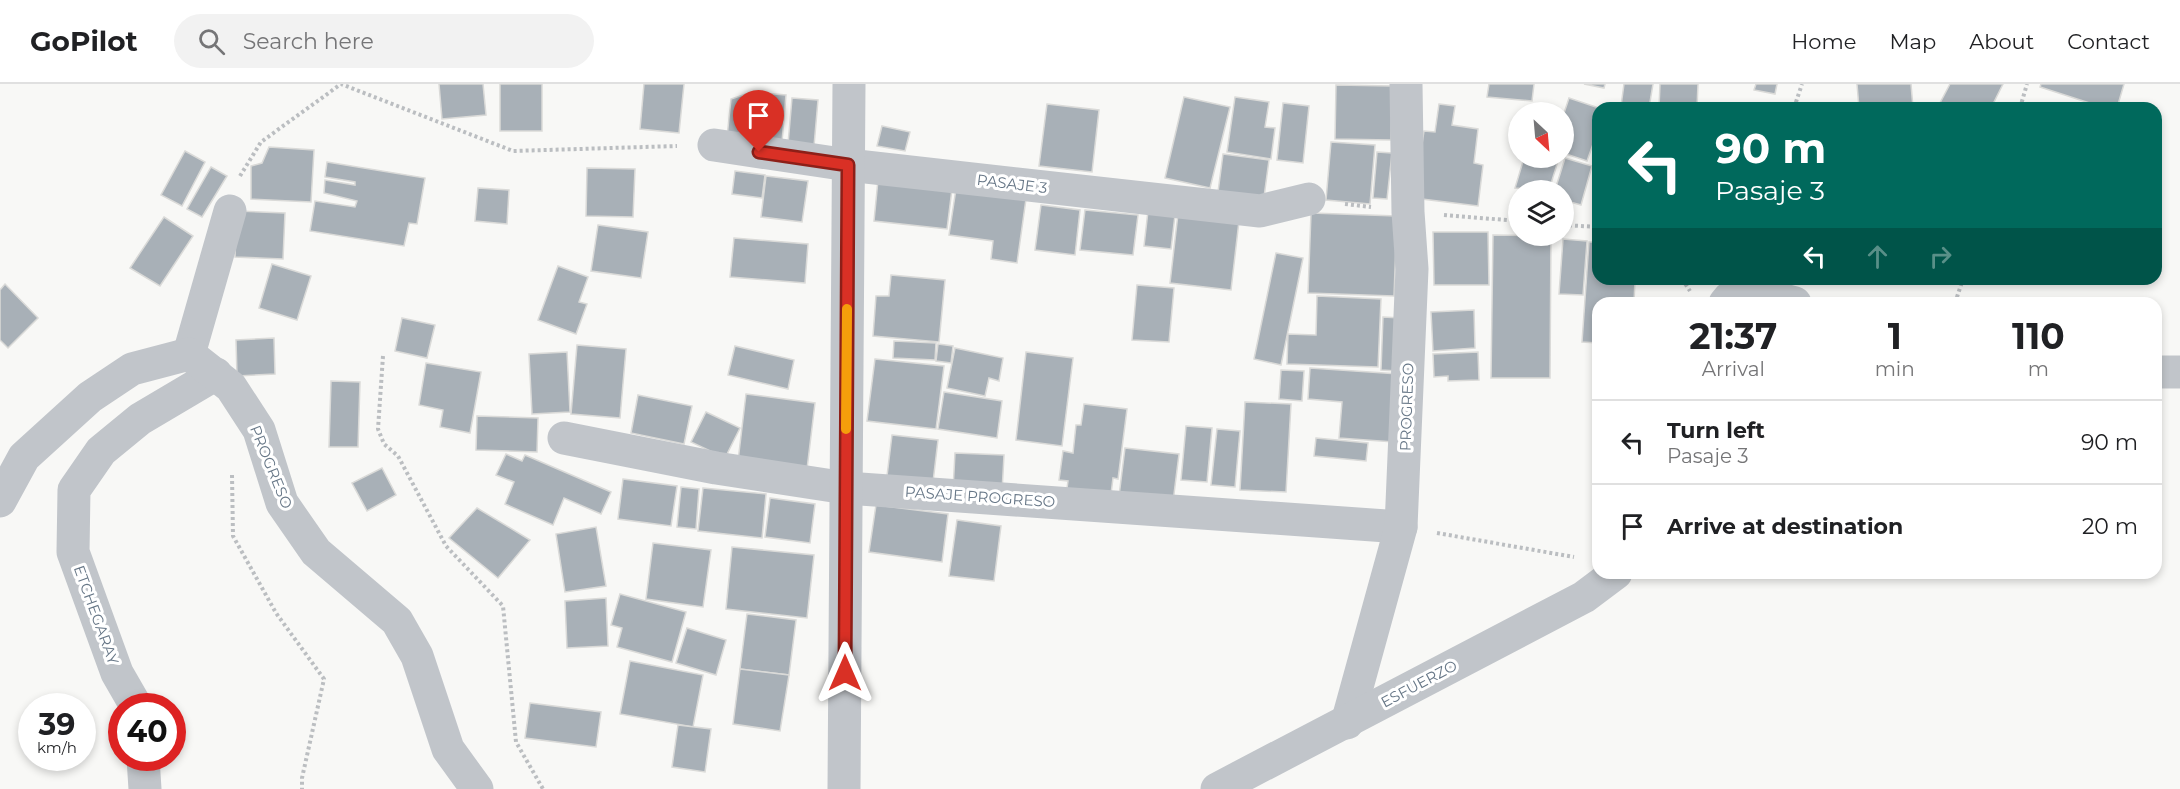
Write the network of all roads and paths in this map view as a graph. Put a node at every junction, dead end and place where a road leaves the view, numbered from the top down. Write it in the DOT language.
graph roads {
  1 [pos="849,84"];
  2 [pos="1406,84"];
  3 [pos="1802,84"];
  4 [pos="2027,84"];
  5 [pos="1796,102"];
  6 [pos="2022,102"];
  7 [pos="714,145"];
  8 [pos="848,165"];
  9 [pos="1309,199"];
  10 [pos="230,211"];
  11 [pos="1574,226"];
  12 [pos="1592,227"];
  13 [pos="1744,291"];
  14 [pos="1770,297"];
  15 [pos="189,354"];
  16 [pos="383,356"];
  17 [pos="2162,372"];
  18 [pos="2180,372"];
  19 [pos="216,374"];
  20 [pos="564,438"];
  21 [pos="232,467"];
  22 [pos="846,488"];
  23 [pos="0,501"];
  24 [pos="1401,527"];
  25 [pos="1586,560"];
  26 [pos="1608,579"];
  27 [pos="129,693"];
  28 [pos="1347,723"];
  29 [pos="144,771"];
  30 [pos="145,789"];
  31 [pos="302,789"];
  32 [pos="477,789"];
  33 [pos="543,789"];
  34 [pos="844,789"];
  35 [pos="1217,789"];
  1 -- 8 [label="street"];
  2 -- 24 [label="street, PROGRESO"];
  3 -- 5 [label="path"];
  4 -- 6 [label="path"];
  7 -- 8 [label="street, PASAJE 3"];
  7 -- 10 [label="path"];
  8 -- 9 [label="street, PASAJE 3"];
  8 -- 22 [label="street"];
  10 -- 15 [label="street"];
  11 -- 12 [label="path"];
  13 -- 14 [label="street"];
  15 -- 19 [label="street, PROGRESO"];
  15 -- 23 [label="street"];
  16 -- 33 [label="path"];
  17 -- 18 [label="street"];
  19 -- 27 [label="street, ETCHEGARAY"];
  19 -- 32 [label="street, PROGRESO"];
  20 -- 22 [label="street, PASAJE PROGRESO"];
  21 -- 31 [label="path"];
  22 -- 24 [label="street, PASAJE PROGRESO"];
  22 -- 34 [label="street"];
  24 -- 25 [label="path"];
  24 -- 28 [label="street, PROGRESO"];
  26 -- 28 [label="street, ESFUERZO"];
  28 -- 35 [label="street, ESFUERZO"];
  29 -- 30 [label="street"];
}
